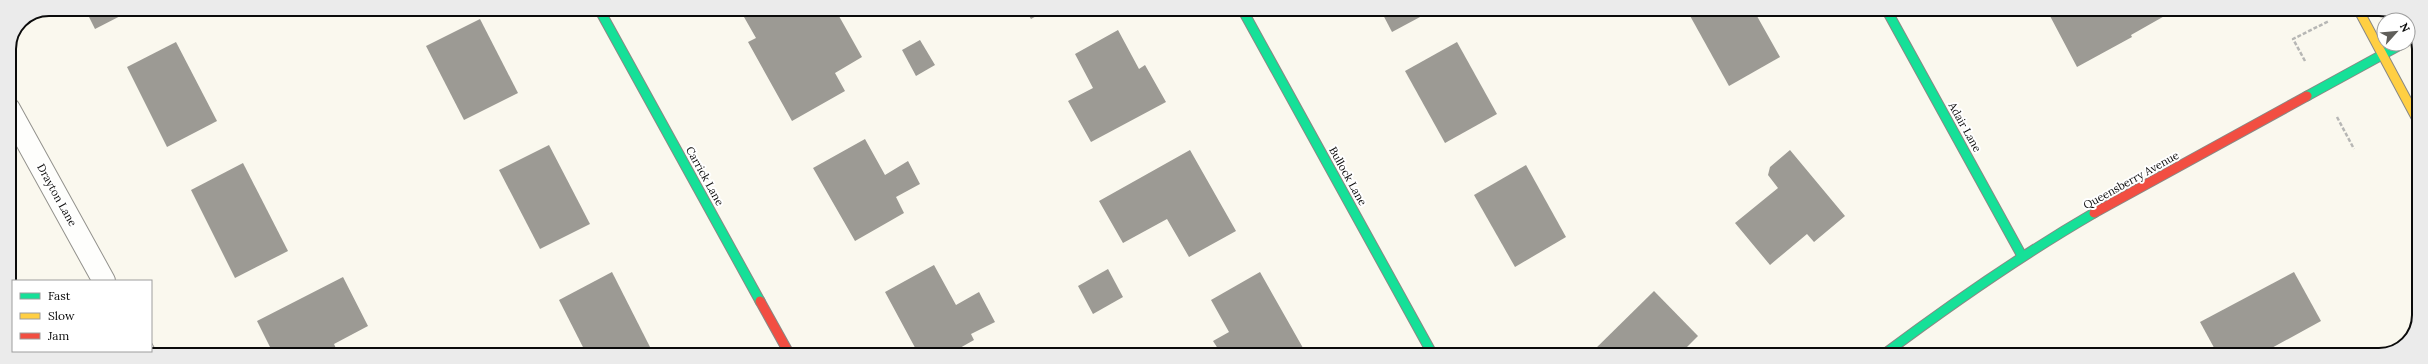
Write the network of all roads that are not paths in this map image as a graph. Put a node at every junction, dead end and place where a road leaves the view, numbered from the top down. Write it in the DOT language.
graph roads {
  1 [pos="603,16"];
  2 [pos="1246,16"];
  3 [pos="1890,16"];
  4 [pos="2362,16"];
  5 [pos="2388,52"];
  6 [pos="2383,55"];
  7 [pos="2412,110"];
  8 [pos="16,122"];
  9 [pos="2022,256"];
  10 [pos="103,280"];
  11 [pos="786,348"];
  12 [pos="1429,348"];
  13 [pos="1892,348"];
  1 -- 11 [label="street, Carrick Lane"];
  2 -- 12 [label="street, Bullock Lane"];
  3 -- 9 [label="street, Adair Lane"];
  4 -- 6 [label="street"];
  5 -- 6 [label="street, Queensberry Avenue"];
  6 -- 7 [label="street"];
  6 -- 9 [label="street, Queensberry Avenue"];
  8 -- 10 [label="street, Drayton Lane"];
  9 -- 13 [label="street, Queensberry Avenue"];
}
